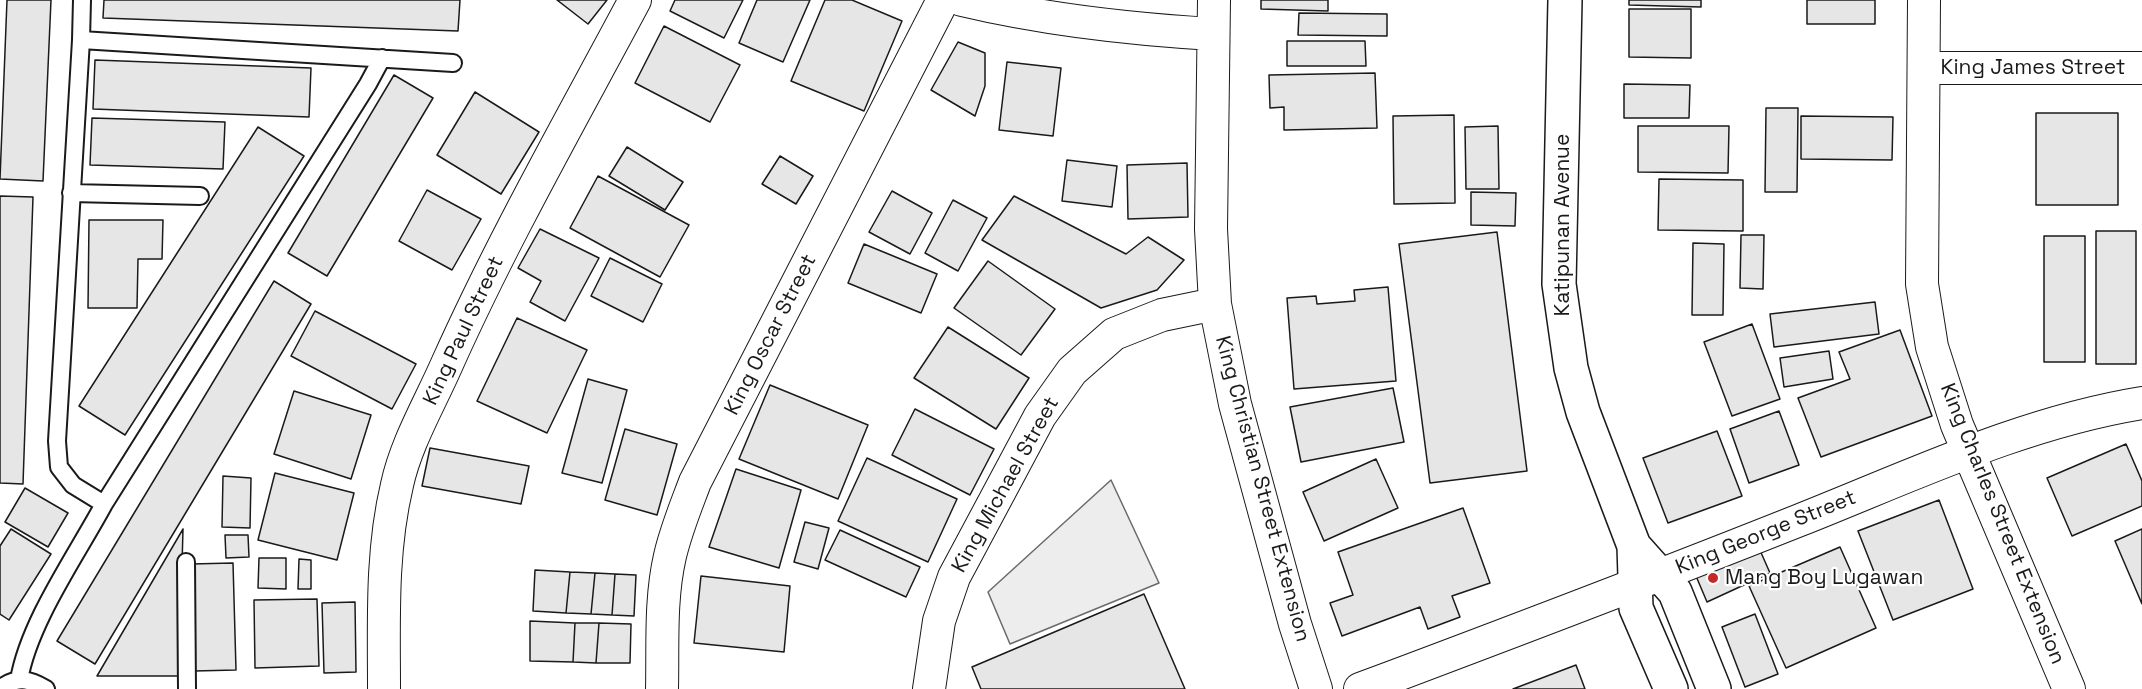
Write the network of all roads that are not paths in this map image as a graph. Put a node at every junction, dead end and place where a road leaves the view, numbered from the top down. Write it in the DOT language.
graph roads {
  1 [pos="82,0"];
  2 [pos="635,0"];
  3 [pos="943,0"];
  4 [pos="962,0"];
  5 [pos="1214,0"];
  6 [pos="1565,0"];
  7 [pos="1924,0"];
  8 [pos="1214,34"];
  9 [pos="81,40"];
  10 [pos="382,58"];
  11 [pos="453,63"];
  12 [pos="1924,68"];
  13 [pos="2142,68"];
  14 [pos="71,193"];
  15 [pos="200,196"];
  16 [pos="1215,304"];
  17 [pos="2142,403"];
  18 [pos="1969,452"];
  19 [pos="104,504"];
  20 [pos="186,562"];
  21 [pos="1648,580"];
  22 [pos="19,680"];
  23 [pos="0,689"];
  24 [pos="46,689"];
  25 [pos="186,689"];
  26 [pos="384,689"];
  27 [pos="662,689"];
  28 [pos="929,689"];
  29 [pos="1316,689"];
  30 [pos="1360,689"];
  31 [pos="1671,689"];
  32 [pos="1714,689"];
  33 [pos="2069,689"];
  1 -- 9 [label="lane"];
  2 -- 26 [label="street, King Paul Street"];
  3 -- 27 [label="street, King Oscar Street"];
  4 -- 8 [label="street"];
  5 -- 8 [label="street, King Christian Street Extension"];
  6 -- 21 [label="main road, Katipunan Avenue"];
  7 -- 12 [label="street, King Charles Street Extension"];
  8 -- 16 [label="street, King Christian Street Extension"];
  9 -- 10 [label="lane"];
  9 -- 14 [label="lane"];
  10 -- 11 [label="lane"];
  10 -- 19 [label="lane"];
  12 -- 13 [label="street, King James Street"];
  12 -- 18 [label="street, King Charles Street Extension"];
  14 -- 15 [label="lane"];
  14 -- 19 [label="lane"];
  16 -- 28 [label="street, King Michael Street"];
  16 -- 29 [label="street, King Christian Street Extension"];
  17 -- 18 [label="street, King George Street"];
  18 -- 21 [label="street, King George Street"];
  18 -- 33 [label="street, King Charles Street Extension"];
  19 -- 22 [label="lane"];
  20 -- 25 [label="lane"];
  21 -- 30 [label="street, King George Street"];
  21 -- 31 [label="main road"];
  21 -- 32 [label="main road, Katipunan Avenue"];
  22 -- 23 [label="lane"];
  22 -- 24 [label="lane"];
}
